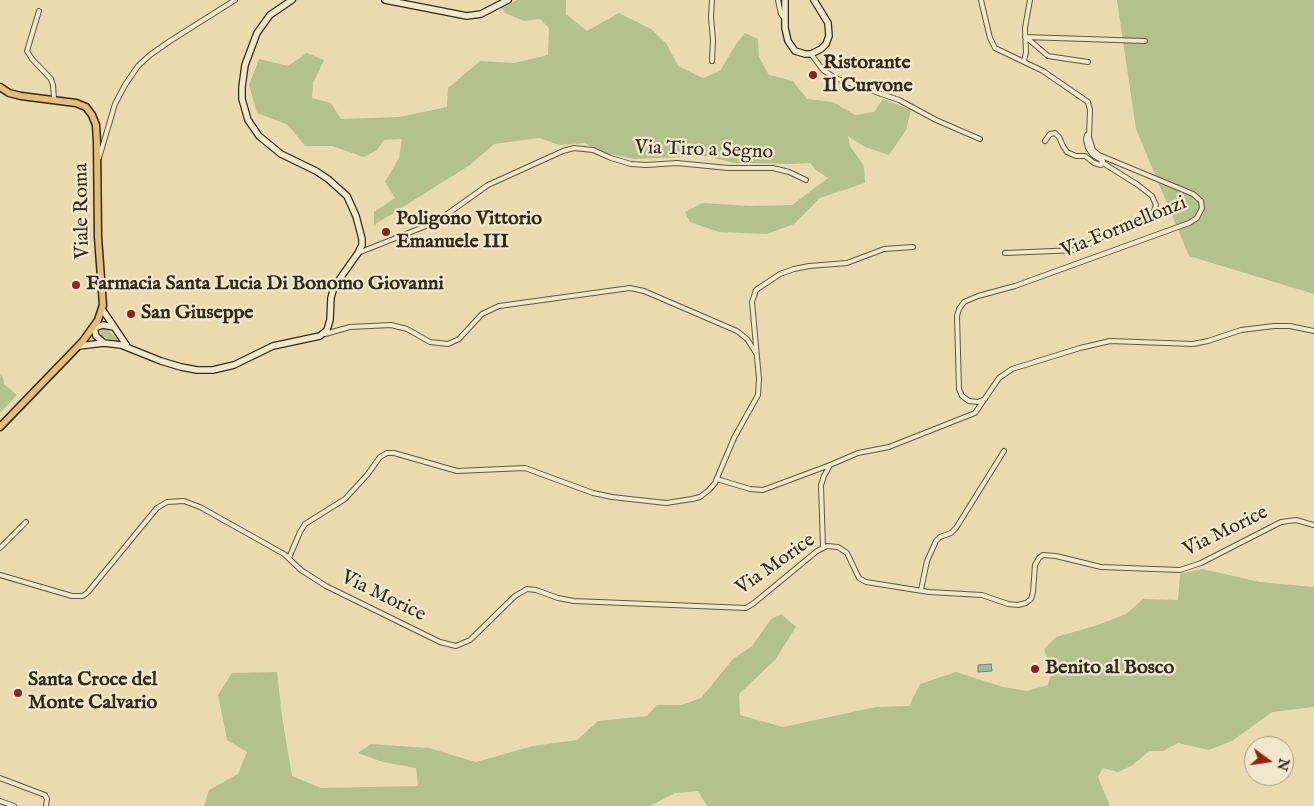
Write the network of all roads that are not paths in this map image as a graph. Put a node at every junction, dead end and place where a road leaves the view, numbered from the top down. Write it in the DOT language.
graph roads {
  1 [pos="235,0"];
  2 [pos="292,0"];
  3 [pos="385,0"];
  4 [pos="712,0"];
  5 [pos="778,0"];
  6 [pos="785,0"];
  7 [pos="814,0"];
  8 [pos="981,0"];
  9 [pos="1030,0"];
  10 [pos="503,1"];
  11 [pos="39,11"];
  12 [pos="785,19"];
  13 [pos="1025,37"];
  14 [pos="1145,41"];
  15 [pos="811,54"];
  16 [pos="712,61"];
  17 [pos="1024,61"];
  18 [pos="1088,62"];
  19 [pos="0,87"];
  20 [pos="54,99"];
  21 [pos="1088,133"];
  22 [pos="980,139"];
  23 [pos="1045,141"];
  24 [pos="98,162"];
  25 [pos="1103,163"];
  26 [pos="806,180"];
  27 [pos="913,247"];
  28 [pos="358,253"];
  29 [pos="1005,253"];
  30 [pos="102,309"];
  31 [pos="114,327"];
  32 [pos="94,328"];
  33 [pos="1314,331"];
  34 [pos="320,336"];
  35 [pos="104,343"];
  36 [pos="80,346"];
  37 [pos="127,346"];
  38 [pos="757,355"];
  39 [pos="984,399"];
  40 [pos="0,427"];
  41 [pos="1004,451"];
  42 [pos="830,464"];
  43 [pos="717,479"];
  44 [pos="26,522"];
  45 [pos="1314,525"];
  46 [pos="823,547"];
  47 [pos="0,548"];
  48 [pos="289,558"];
  49 [pos="0,575"];
  50 [pos="921,590"];
  51 [pos="0,778"];
  52 [pos="0,801"];
  53 [pos="14,806"];
  54 [pos="46,806"];
  1 -- 24 [label="street"];
  2 -- 28 [label="main road"];
  3 -- 10 [label="main road"];
  4 -- 16 [label="street"];
  5 -- 12 [label="street"];
  6 -- 12 [label="main road"];
  7 -- 15 [label="main road"];
  8 -- 17 [label="street"];
  9 -- 13 [label="street"];
  11 -- 20 [label="street"];
  12 -- 15 [label="main road"];
  13 -- 14 [label="street"];
  13 -- 17 [label="street"];
  13 -- 18 [label="street"];
  15 -- 22 [label="street"];
  17 -- 21 [label="street"];
  19 -- 20 [label="main road, Viale Roma"];
  20 -- 24 [label="main road, Viale Roma"];
  21 -- 25 [label="street"];
  21 -- 39 [label="street, Via Formellonzi"];
  23 -- 25 [label="street"];
  24 -- 30 [label="main road, Viale Roma"];
  25 -- 29 [label="street"];
  26 -- 28 [label="street, Via Tiro a Segno"];
  27 -- 38 [label="street"];
  28 -- 34 [label="main road"];
  30 -- 31 [label="main road"];
  30 -- 32 [label="main road, Viale Roma"];
  31 -- 32 [label="main road"];
  31 -- 37 [label="main road"];
  32 -- 35 [label="main road"];
  32 -- 36 [label="main road, Viale Roma"];
  33 -- 39 [label="street"];
  34 -- 37 [label="main road"];
  34 -- 38 [label="street"];
  35 -- 36 [label="main road"];
  35 -- 37 [label="main road"];
  36 -- 40 [label="main road, Viale Roma"];
  38 -- 43 [label="street"];
  39 -- 42 [label="street"];
  41 -- 50 [label="street"];
  42 -- 43 [label="street"];
  42 -- 46 [label="street"];
  43 -- 48 [label="street"];
  44 -- 47 [label="street"];
  45 -- 50 [label="street, Via Morice"];
  46 -- 48 [label="street, Via Morice"];
  46 -- 50 [label="street, Via Morice"];
  48 -- 49 [label="street, Via Morice"];
  51 -- 54 [label="street"];
  52 -- 53 [label="street"];
}
